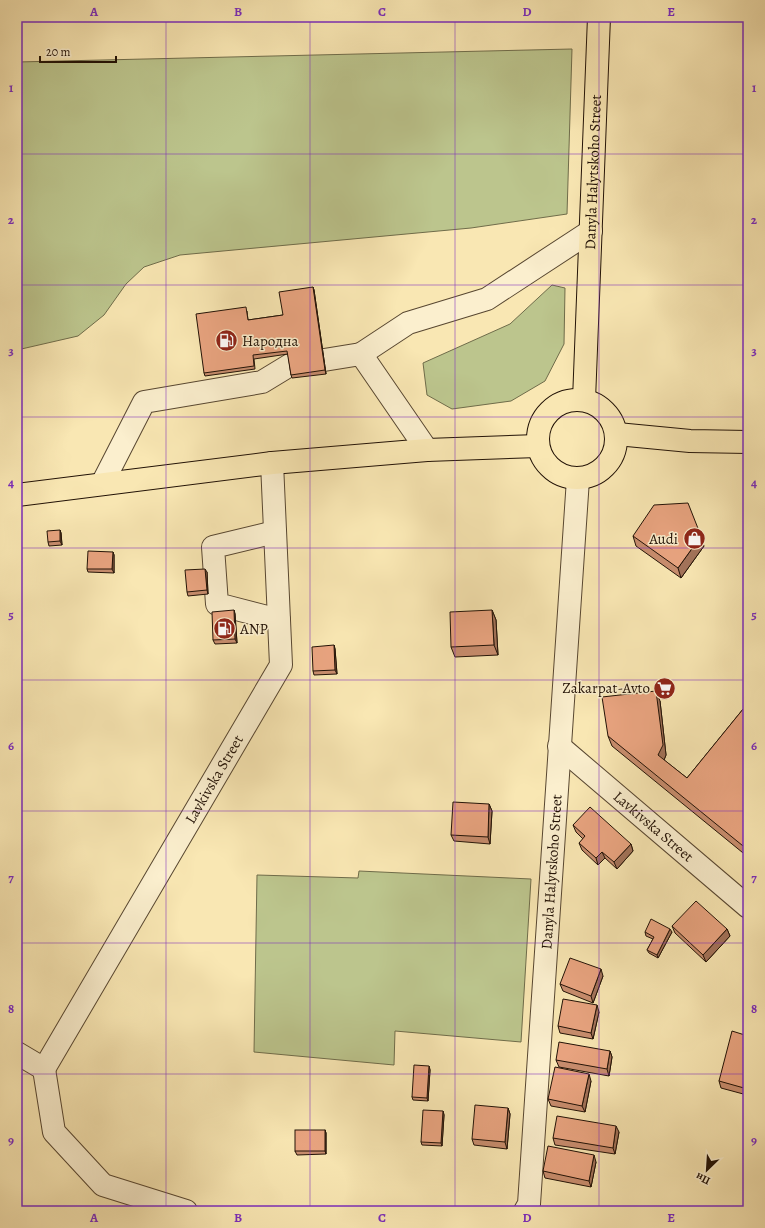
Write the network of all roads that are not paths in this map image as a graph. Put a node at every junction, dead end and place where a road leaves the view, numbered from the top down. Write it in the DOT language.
graph roads {
  1 [pos="599,17"];
  2 [pos="591,231"];
  3 [pos="361,354"];
  4 [pos="324,360"];
  5 [pos="290,366"];
  6 [pos="584,400"];
  7 [pos="617,434"];
  8 [pos="748,442"];
  9 [pos="538,446"];
  10 [pos="428,450"];
  11 [pos="272,463"];
  12 [pos="578,479"];
  13 [pos="102,484"];
  14 [pos="17,495"];
  15 [pos="275,532"];
  16 [pos="279,620"];
  17 [pos="559,746"];
  18 [pos="748,907"];
  19 [pos="17,1053"];
  20 [pos="44,1069"];
  21 [pos="186,1211"];
  22 [pos="525,1211"];
  1 -- 2 [label="main road, Danyla Halytskoho Street"];
  2 -- 3 [label="street"];
  2 -- 6 [label="main road, Danyla Halytskoho Street"];
  3 -- 4 [label="street"];
  3 -- 10 [label="street"];
  5 -- 13 [label="street"];
  6 -- 7 [label="main road"];
  6 -- 9 [label="main road"];
  7 -- 8 [label="main road"];
  7 -- 12 [label="main road"];
  9 -- 10 [label="main road"];
  9 -- 12 [label="main road"];
  10 -- 11 [label="main road"];
  11 -- 13 [label="main road"];
  11 -- 15 [label="street, Lavkivska Street"];
  12 -- 17 [label="street, Danyla Halytskoho Street"];
  13 -- 14 [label="main road"];
  15 -- 16 [label="street, Lavkivska Street"];
  15 -- 16 [label="street"];
  16 -- 20 [label="street, Lavkivska Street"];
  17 -- 18 [label="street, Lavkivska Street"];
  17 -- 22 [label="street, Danyla Halytskoho Street"];
  19 -- 20 [label="street"];
  20 -- 21 [label="street"];
}
